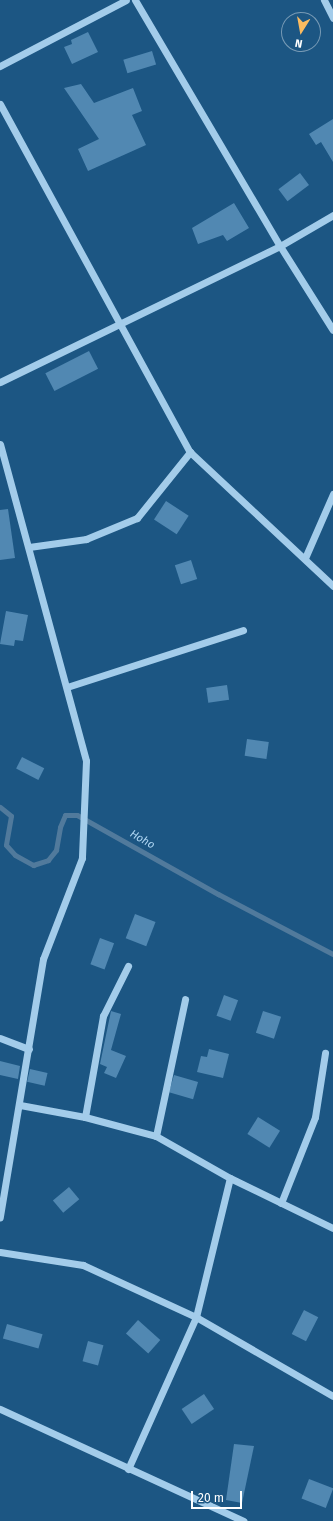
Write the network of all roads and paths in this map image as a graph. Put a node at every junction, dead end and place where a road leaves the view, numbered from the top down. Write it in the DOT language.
graph roads {
  1 [pos="126,0"];
  2 [pos="135,0"];
  3 [pos="324,0"];
  4 [pos="333,18"];
  5 [pos="0,66"];
  6 [pos="0,104"];
  7 [pos="333,215"];
  8 [pos="280,246"];
  9 [pos="119,326"];
  10 [pos="333,330"];
  11 [pos="0,382"];
  12 [pos="0,444"];
  13 [pos="190,452"];
  14 [pos="333,494"];
  15 [pos="29,546"];
  16 [pos="304,558"];
  17 [pos="333,586"];
  18 [pos="243,630"];
  19 [pos="67,687"];
  20 [pos="128,966"];
  21 [pos="186,999"];
  22 [pos="0,1038"];
  23 [pos="29,1049"];
  24 [pos="325,1053"];
  25 [pos="20,1105"];
  26 [pos="85,1117"];
  27 [pos="156,1136"];
  28 [pos="230,1178"];
  29 [pos="281,1203"];
  30 [pos="0,1217"];
  31 [pos="333,1228"];
  32 [pos="0,1252"];
  33 [pos="196,1317"];
  34 [pos="333,1396"];
  35 [pos="0,1408"];
  36 [pos="128,1469"];
  37 [pos="243,1521"];
  1 -- 5 [label="street"];
  2 -- 8 [label="street"];
  3 -- 4 [label="street"];
  6 -- 9 [label="street"];
  7 -- 8 [label="street"];
  8 -- 9 [label="street"];
  8 -- 10 [label="street"];
  9 -- 11 [label="street"];
  9 -- 13 [label="street"];
  12 -- 15 [label="street"];
  13 -- 15 [label="street"];
  13 -- 16 [label="street"];
  14 -- 16 [label="street"];
  15 -- 19 [label="street"];
  16 -- 17 [label="street"];
  18 -- 19 [label="street"];
  19 -- 23 [label="street"];
  20 -- 26 [label="street"];
  21 -- 27 [label="street"];
  22 -- 23 [label="street"];
  23 -- 25 [label="street"];
  24 -- 29 [label="street"];
  25 -- 26 [label="street"];
  25 -- 30 [label="street"];
  26 -- 27 [label="street"];
  27 -- 28 [label="street"];
  28 -- 29 [label="street"];
  28 -- 33 [label="street"];
  29 -- 31 [label="street"];
  32 -- 33 [label="street"];
  33 -- 34 [label="street"];
  33 -- 36 [label="street"];
  35 -- 36 [label="street"];
  36 -- 37 [label="street"];
}
